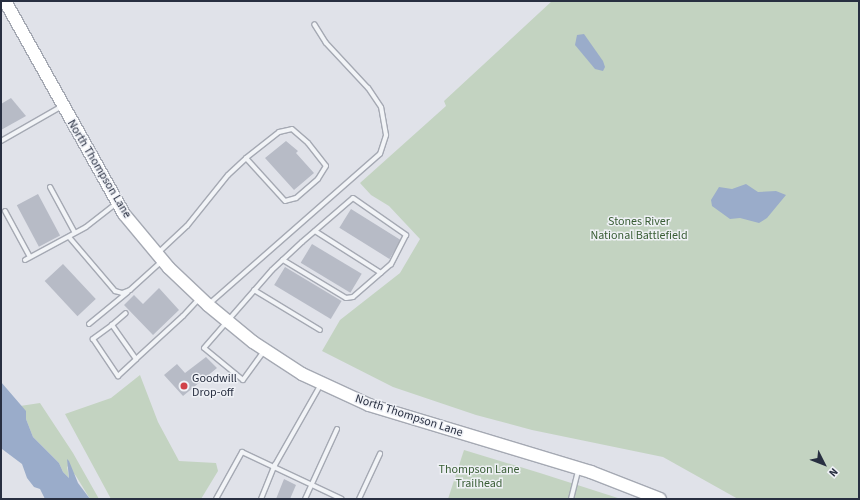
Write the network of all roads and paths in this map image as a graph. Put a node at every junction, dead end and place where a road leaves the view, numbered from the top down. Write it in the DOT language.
graph roads {
  1 [pos="5,1"];
  2 [pos="314,24"];
  3 [pos="63,106"];
  4 [pos="1,141"];
  5 [pos="246,158"];
  6 [pos="50,187"];
  7 [pos="118,203"];
  8 [pos="5,211"];
  9 [pos="315,231"];
  10 [pos="75,233"];
  11 [pos="69,237"];
  12 [pos="30,257"];
  13 [pos="160,257"];
  14 [pos="25,260"];
  15 [pos="283,260"];
  16 [pos="381,273"];
  17 [pos="130,290"];
  18 [pos="254,290"];
  19 [pos="204,302"];
  20 [pos="126,313"];
  21 [pos="227,321"];
  22 [pos="89,324"];
  23 [pos="112,325"];
  24 [pos="320,330"];
  25 [pos="265,350"];
  26 [pos="136,359"];
  27 [pos="321,383"];
  28 [pos="337,429"];
  29 [pos="380,454"];
  30 [pos="276,465"];
  31 [pos="579,468"];
  32 [pos="312,484"];
  33 [pos="216,499"];
  34 [pos="261,499"];
  35 [pos="305,499"];
  36 [pos="342,499"];
  37 [pos="359,499"];
  38 [pos="571,499"];
  39 [pos="660,499"];
  1 -- 3 [label="main road, North Thompson Lane"];
  2 -- 19 [label="lane"];
  3 -- 4 [label="lane"];
  3 -- 7 [label="main road, North Thompson Lane"];
  5 -- 5 [label="lane"];
  5 -- 13 [label="lane"];
  6 -- 10 [label="lane"];
  7 -- 10 [label="lane"];
  7 -- 13 [label="main road, North Thompson Lane"];
  8 -- 12 [label="lane"];
  9 -- 15 [label="lane"];
  9 -- 16 [label="lane"];
  9 -- 16 [label="lane"];
  10 -- 11 [label="lane"];
  11 -- 12 [label="lane"];
  11 -- 17 [label="lane"];
  12 -- 14 [label="lane"];
  13 -- 17 [label="lane"];
  13 -- 19 [label="main road, North Thompson Lane"];
  15 -- 16 [label="lane"];
  15 -- 18 [label="lane"];
  17 -- 22 [label="lane"];
  18 -- 21 [label="lane"];
  18 -- 24 [label="lane"];
  19 -- 21 [label="main road, North Thompson Lane"];
  19 -- 26 [label="lane"];
  20 -- 23 [label="lane"];
  21 -- 25 [label="main road, North Thompson Lane"];
  21 -- 25 [label="lane"];
  23 -- 26 [label="lane"];
  23 -- 26 [label="lane"];
  25 -- 27 [label="main road, North Thompson Lane"];
  27 -- 30 [label="lane"];
  27 -- 31 [label="main road, North Thompson Lane"];
  28 -- 32 [label="lane"];
  29 -- 37 [label="lane"];
  30 -- 32 [label="lane"];
  30 -- 33 [label="lane"];
  30 -- 34 [label="lane"];
  31 -- 38 [label="lane"];
  31 -- 39 [label="main road, North Thompson Lane"];
  32 -- 35 [label="lane"];
  32 -- 36 [label="lane"];
}
